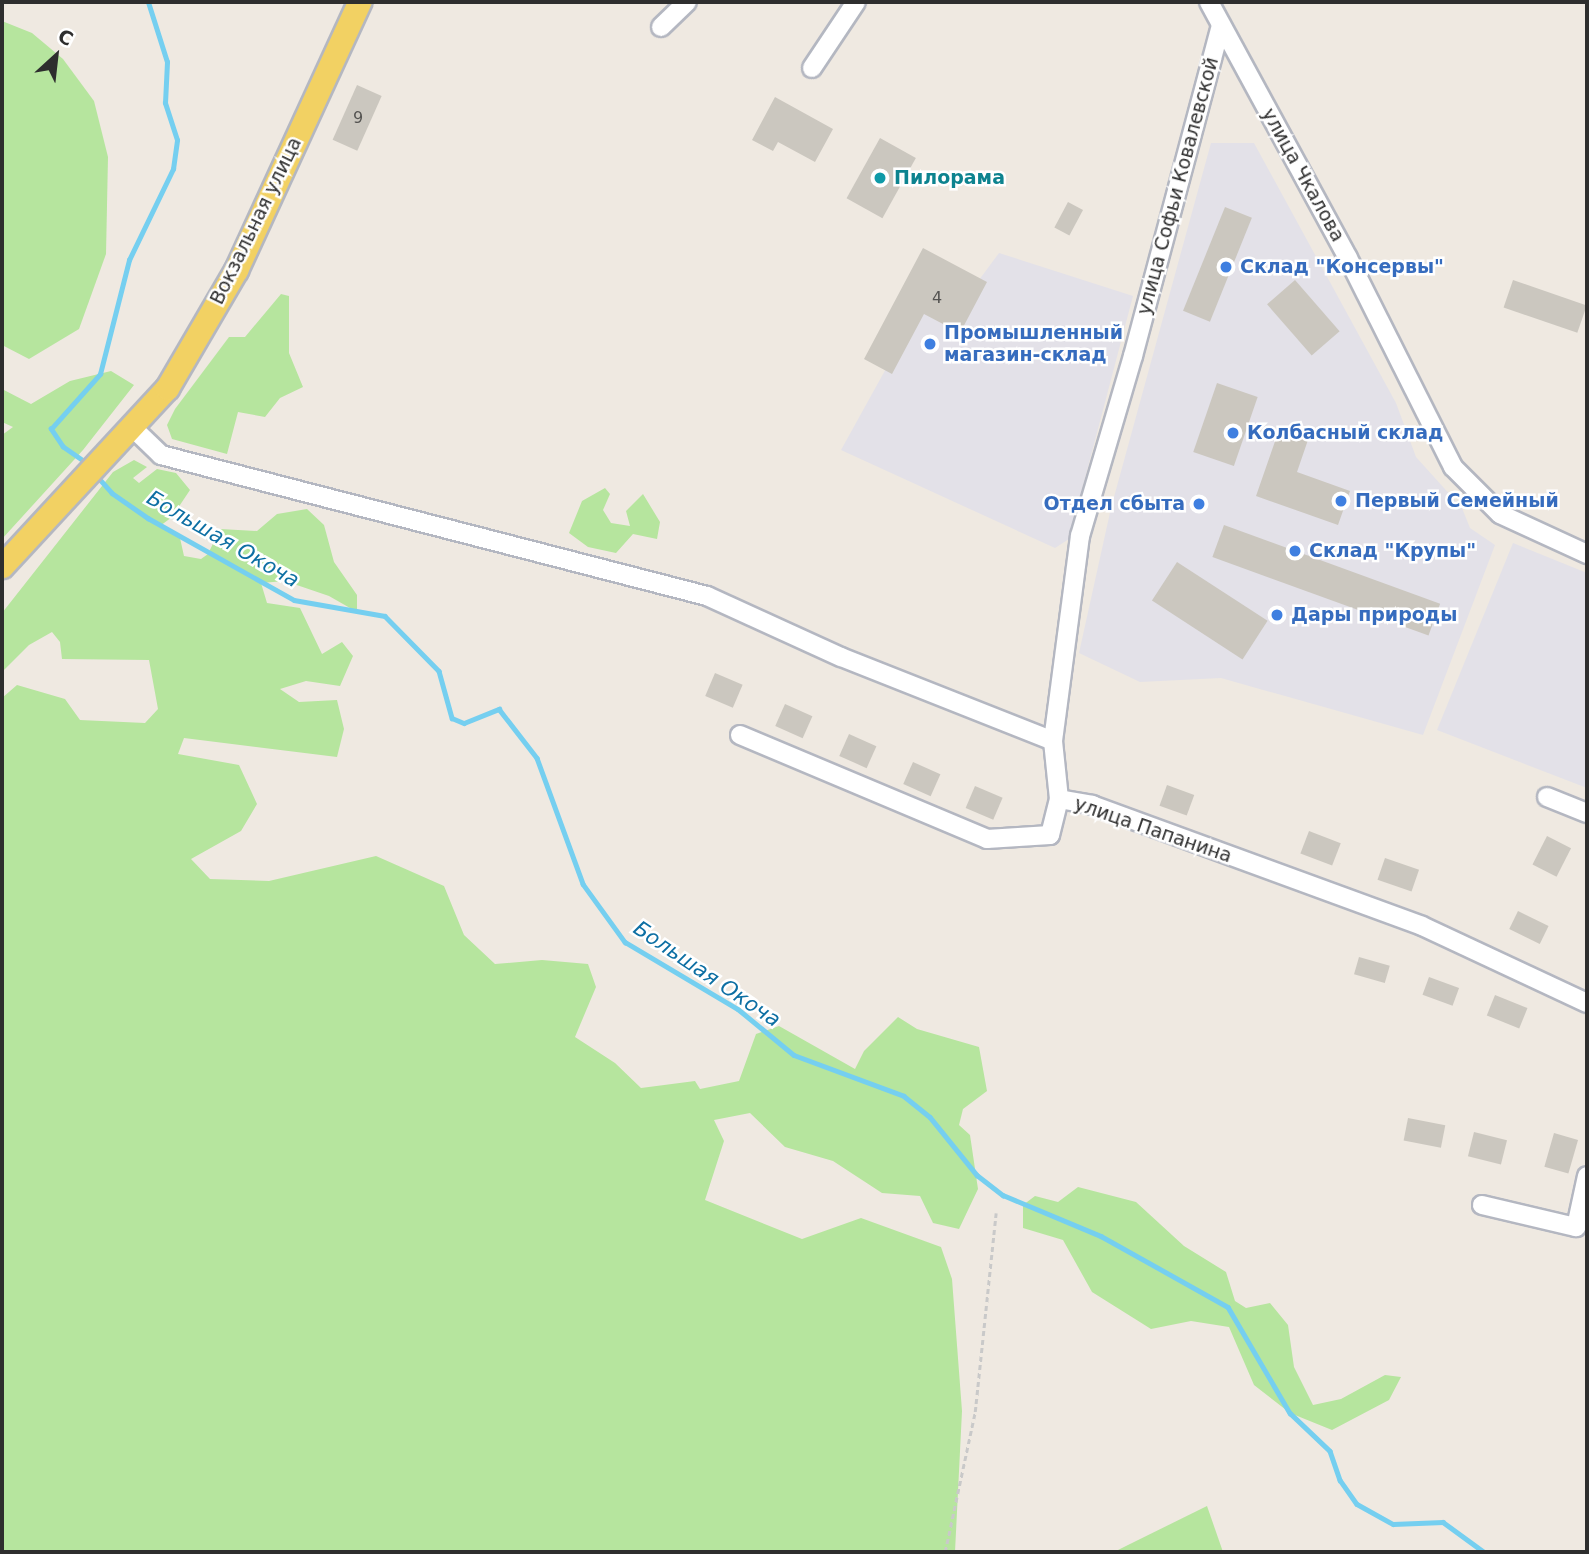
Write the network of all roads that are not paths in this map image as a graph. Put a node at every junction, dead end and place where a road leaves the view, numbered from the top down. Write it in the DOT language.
graph roads {
  1 [pos="359,2"];
  2 [pos="687,2"];
  3 [pos="856,2"];
  4 [pos="1209,2"];
  5 [pos="1221,25"];
  6 [pos="662,27"];
  7 [pos="812,68"];
  8 [pos="133,428"];
  9 [pos="1587,554"];
  10 [pos="2,566"];
  11 [pos="740,735"];
  12 [pos="1053,741"];
  13 [pos="1546,797"];
  14 [pos="1059,799"];
  15 [pos="1587,813"];
  16 [pos="1587,1003"];
  17 [pos="1587,1176"];
  18 [pos="1482,1205"];
  1 -- 8 [label="main road, Вокзальная улица"];
  2 -- 6 [label="street"];
  3 -- 7 [label="street"];
  4 -- 5 [label="street, улица Чкалова"];
  5 -- 9 [label="street, улица Чкалова"];
  5 -- 12 [label="street, улица Софьи Ковалевской"];
  8 -- 10 [label="main road, Вокзальная улица"];
  8 -- 12 [label="street"];
  11 -- 14 [label="street, улица Папанина"];
  12 -- 14 [label="street, улица Софьи Ковалевской"];
  13 -- 15 [label="street"];
  14 -- 16 [label="street, улица Папанина"];
  17 -- 18 [label="street"];
}
